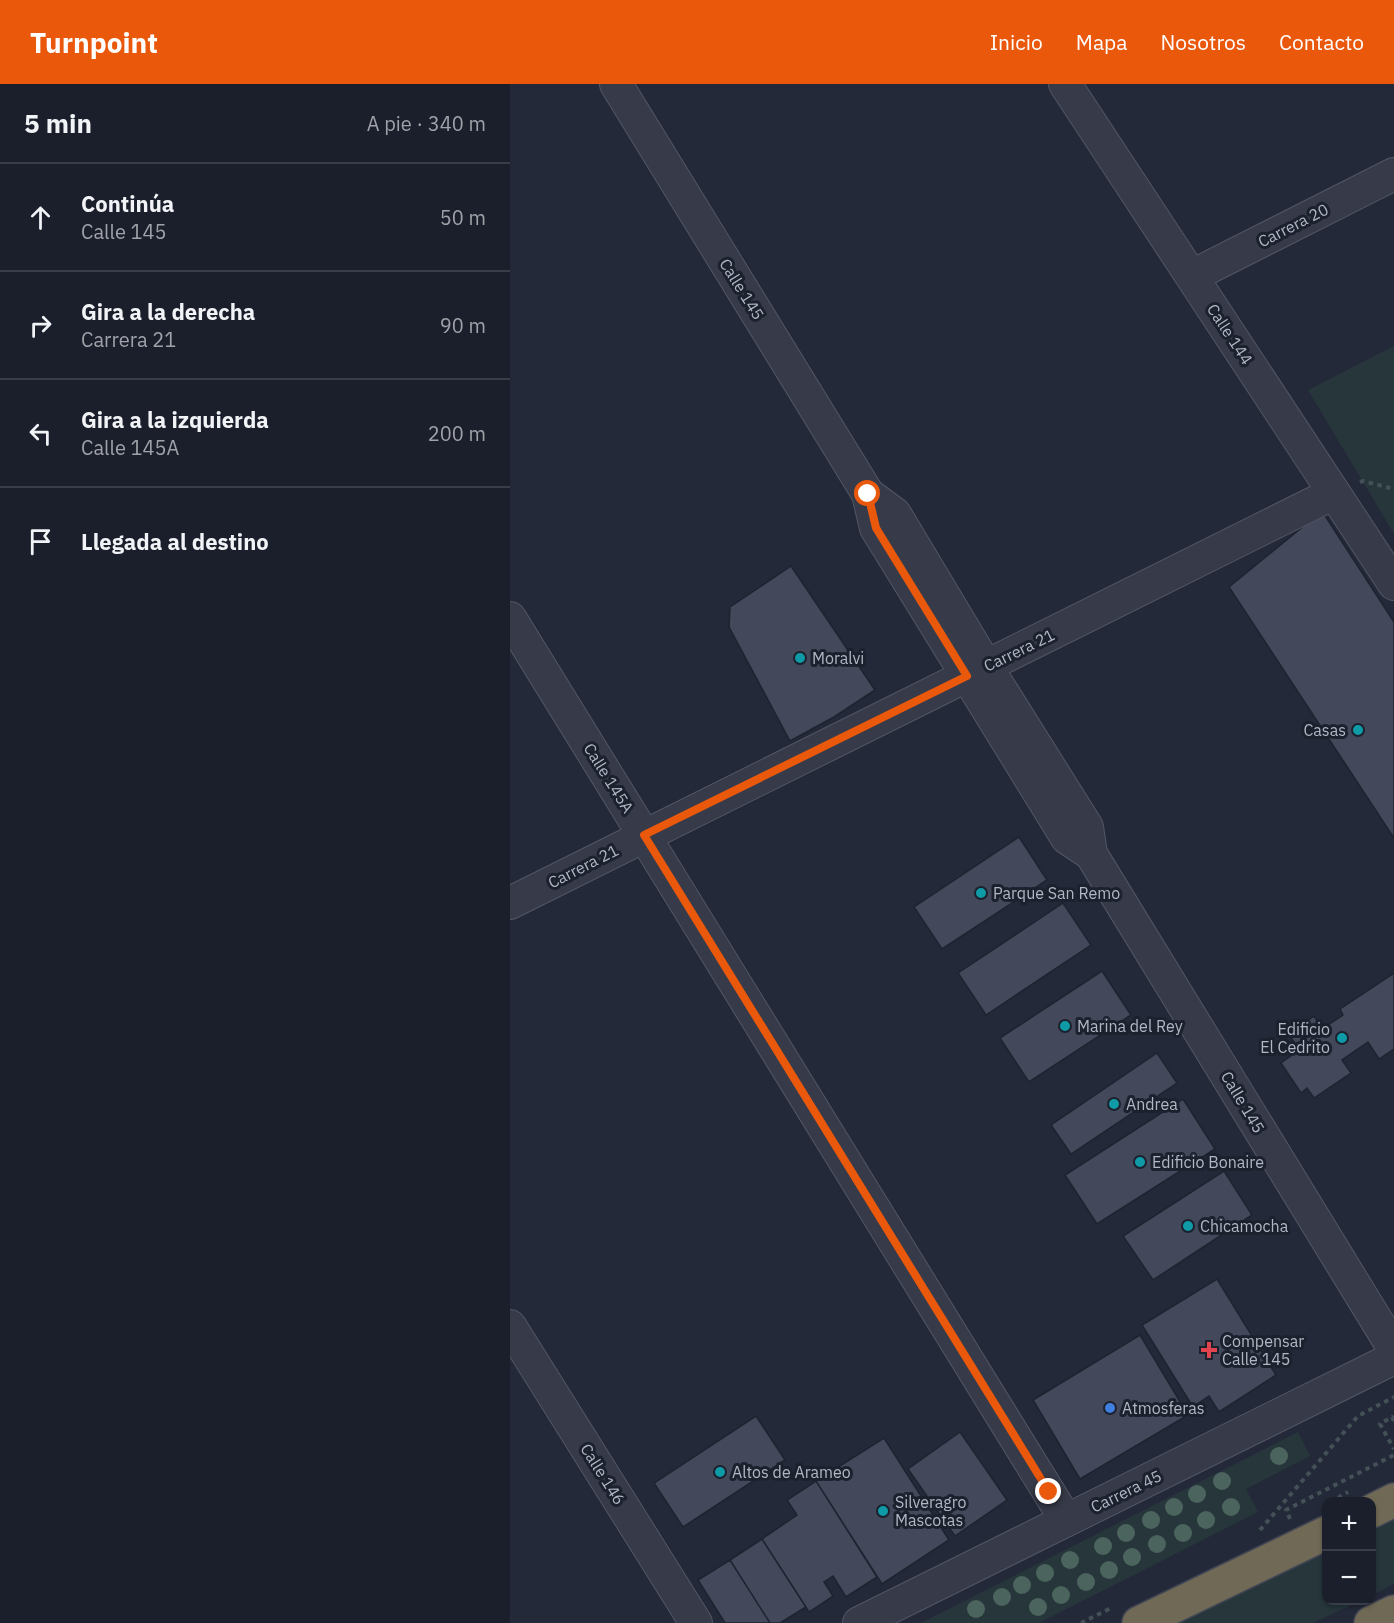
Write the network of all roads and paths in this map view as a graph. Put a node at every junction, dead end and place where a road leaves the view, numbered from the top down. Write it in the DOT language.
graph roads {
  1 [pos="616,84"];
  2 [pos="1065,84"];
  3 [pos="1394,174"];
  4 [pos="1192,276"];
  5 [pos="1334,493"];
  6 [pos="1394,584"];
  7 [pos="510,618"];
  8 [pos="977,671"];
  9 [pos="644,835"];
  10 [pos="510,903"];
  11 [pos="510,1326"];
  12 [pos="1391,1342"];
  13 [pos="1394,1397"];
  14 [pos="1394,1421"];
  15 [pos="1394,1449"];
  16 [pos="1394,1455"];
  17 [pos="1394,1500"];
  18 [pos="1376,1509"];
  19 [pos="1066,1521"];
  20 [pos="1313,1525"];
  21 [pos="1253,1538"];
  22 [pos="1394,1612"];
  23 [pos="1126,1615"];
  24 [pos="696,1623"];
  25 [pos="858,1623"];
  26 [pos="1081,1623"];
  27 [pos="1371,1623"];
  1 -- 8 [label="street, Calle 145"];
  2 -- 4 [label="street, Calle 144"];
  3 -- 4 [label="street, Carrera 20"];
  4 -- 5 [label="street, Calle 144"];
  5 -- 6 [label="street, Calle 144"];
  5 -- 8 [label="street, Carrera 21"];
  7 -- 9 [label="street, Calle 145A"];
  8 -- 9 [label="street, Carrera 21"];
  8 -- 12 [label="street, Calle 145"];
  9 -- 10 [label="street, Carrera 21"];
  9 -- 19 [label="street, Calle 145A"];
  11 -- 24 [label="street, Calle 146"];
  12 -- 19 [label="street, Carrera 45"];
  13 -- 21 [label="path"];
  14 -- 15 [label="path"];
  16 -- 20 [label="path"];
  17 -- 18 [label="highway"];
  19 -- 25 [label="street, Carrera 45"];
  20 -- 23 [label="highway"];
  22 -- 27 [label="highway"];
  23 -- 26 [label="path"];
}
